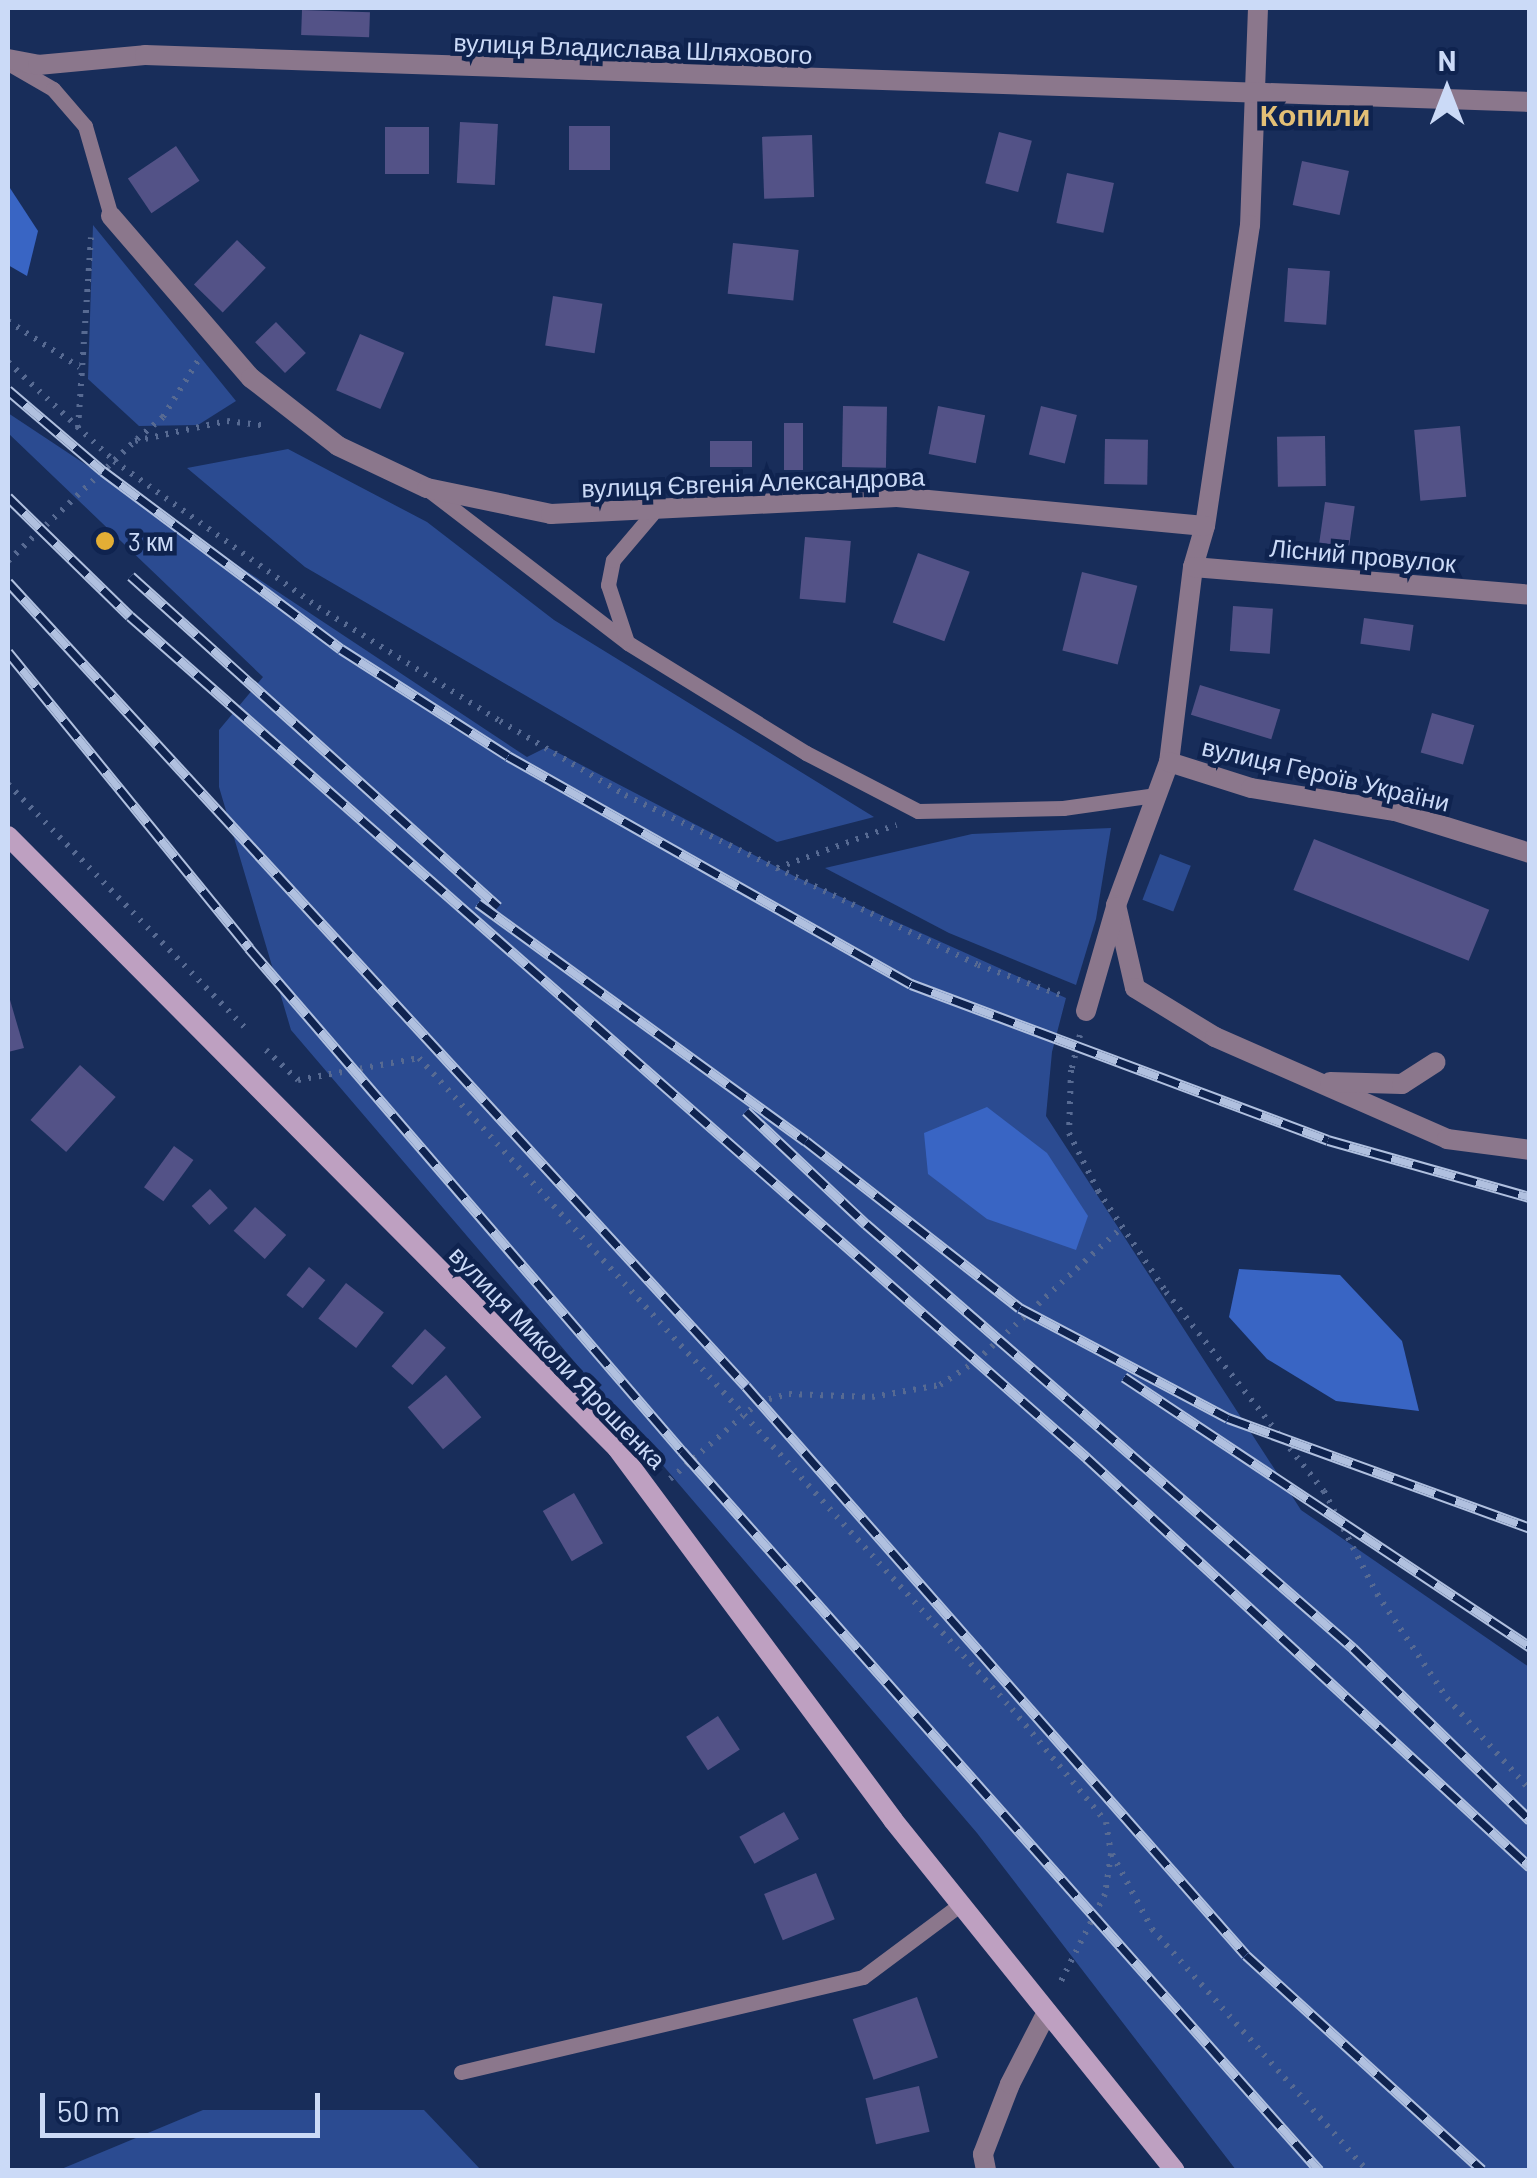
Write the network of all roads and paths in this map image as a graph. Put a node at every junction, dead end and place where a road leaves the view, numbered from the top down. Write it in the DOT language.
graph roads {
  1 [pos="1258,8"];
  2 [pos="8,61"];
  3 [pos="1257,93"];
  4 [pos="1530,102"];
  5 [pos="111,216"];
  6 [pos="92,230"];
  7 [pos="8,320"];
  8 [pos="204,323"];
  9 [pos="8,362"];
  10 [pos="79,366"];
  11 [pos="78,428"];
  12 [pos="282,428"];
  13 [pos="135,441"];
  14 [pos="114,461"];
  15 [pos="427,488"];
  16 [pos="652,514"];
  17 [pos="1205,526"];
  18 [pos="8,561"];
  19 [pos="1193,566"];
  20 [pos="1530,595"];
  21 [pos="628,642"];
  22 [pos="1168,762"];
  23 [pos="8,784"];
  24 [pos="1156,795"];
  25 [pos="918,811"];
  26 [pos="8,836"];
  27 [pos="1530,854"];
  28 [pos="777,868"];
  29 [pos="1116,905"];
  30 [pos="1086,1010"];
  31 [pos="249,1033"];
  32 [pos="263,1047"];
  33 [pos="1436,1062"];
  34 [pos="1318,1082"];
  35 [pos="1530,1150"];
  36 [pos="1122,1227"];
  37 [pos="746,1412"];
  38 [pos="678,1472"];
  39 [pos="1530,1790"];
  40 [pos="1112,1854"];
  41 [pos="961,1904"];
  42 [pos="1048,2012"];
  43 [pos="461,2072"];
  44 [pos="986,2170"];
  45 [pos="1174,2170"];
  46 [pos="1368,2170"];
  1 -- 3 [label="street"];
  2 -- 3 [label="street, вулиця Владислава Шляхового"];
  2 -- 5 [label="lane"];
  3 -- 4 [label="street"];
  3 -- 17 [label="street"];
  5 -- 8 [label="street, вулиця Євгенія Александрова"];
  6 -- 10 [label="path"];
  7 -- 10 [label="path"];
  8 -- 13 [label="path"];
  8 -- 15 [label="street, вулиця Євгенія Александрова"];
  9 -- 11 [label="path"];
  10 -- 11 [label="path"];
  11 -- 14 [label="path"];
  12 -- 13 [label="path"];
  13 -- 14 [label="path"];
  14 -- 18 [label="path"];
  14 -- 28 [label="path"];
  15 -- 16 [label="street, вулиця Євгенія Александрова"];
  15 -- 21 [label="lane"];
  16 -- 17 [label="street, вулиця Євгенія Александрова"];
  16 -- 21 [label="lane"];
  17 -- 19 [label="street"];
  19 -- 20 [label="street, Лісний провулок"];
  19 -- 22 [label="street"];
  21 -- 25 [label="lane"];
  22 -- 24 [label="street"];
  22 -- 27 [label="street, вулиця Героїв України"];
  23 -- 31 [label="path"];
  24 -- 25 [label="lane"];
  24 -- 29 [label="street"];
  25 -- 28 [label="path"];
  26 -- 41 [label="street, вулиця Миколи Ярошенка"];
  28 -- 30 [label="path"];
  29 -- 30 [label="street"];
  29 -- 34 [label="street"];
  30 -- 36 [label="path"];
  32 -- 37 [label="path"];
  33 -- 34 [label="street"];
  34 -- 35 [label="street"];
  36 -- 37 [label="path"];
  36 -- 39 [label="path"];
  37 -- 38 [label="path"];
  37 -- 40 [label="path"];
  40 -- 42 [label="path"];
  40 -- 46 [label="path"];
  41 -- 42 [label="street, вулиця Миколи Ярошенка"];
  41 -- 43 [label="lane"];
  42 -- 44 [label="street"];
  42 -- 45 [label="street, вулиця Миколи Ярошенка"];
}
